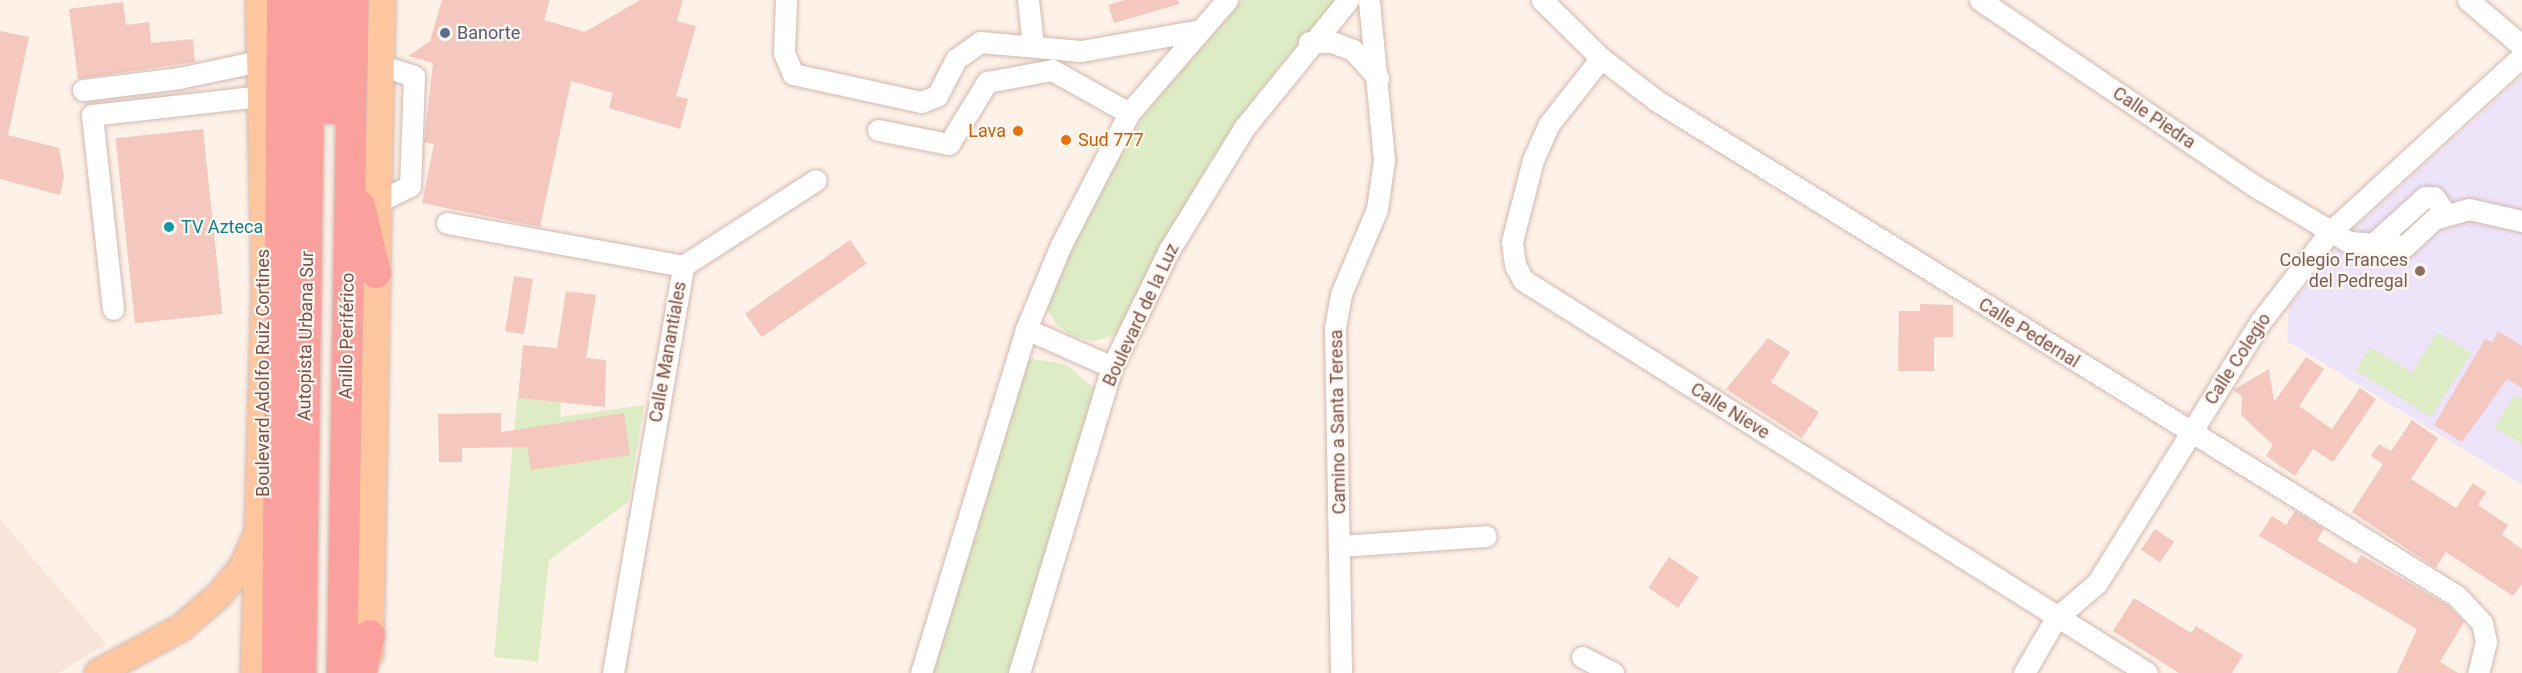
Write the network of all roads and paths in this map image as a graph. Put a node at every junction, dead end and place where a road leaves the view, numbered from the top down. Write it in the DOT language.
graph roads {
  1 [pos="310,0"];
  2 [pos="331,0"];
  3 [pos="353,0"];
  4 [pos="382,0"];
  5 [pos="786,0"];
  6 [pos="1028,0"];
  7 [pos="1227,0"];
  8 [pos="1348,0"];
  9 [pos="1369,0"];
  10 [pos="1542,0"];
  11 [pos="1980,0"];
  12 [pos="2468,0"];
  13 [pos="264,1"];
  14 [pos="1196,31"];
  15 [pos="1309,42"];
  16 [pos="1033,45"];
  17 [pos="2522,46"];
  18 [pos="2522,56"];
  19 [pos="1601,58"];
  20 [pos="260,61"];
  21 [pos="1378,78"];
  22 [pos="83,90"];
  23 [pos="261,96"];
  24 [pos="1129,113"];
  25 [pos="878,130"];
  26 [pos="350,166"];
  27 [pos="816,180"];
  28 [pos="2522,221"];
  29 [pos="447,223"];
  30 [pos="2329,233"];
  31 [pos="683,266"];
  32 [pos="376,273"];
  33 [pos="113,309"];
  34 [pos="1026,329"];
  35 [pos="1112,367"];
  36 [pos="2190,432"];
  37 [pos="261,527"];
  38 [pos="1486,536"];
  39 [pos="1340,546"];
  40 [pos="258,610"];
  41 [pos="2056,618"];
  42 [pos="370,635"];
  43 [pos="1582,657"];
  44 [pos="98,673"];
  45 [pos="254,673"];
  46 [pos="266,673"];
  47 [pos="277,673"];
  48 [pos="301,673"];
  49 [pos="327,673"];
  50 [pos="342,673"];
  51 [pos="361,673"];
  52 [pos="370,673"];
  53 [pos="613,673"];
  54 [pos="921,673"];
  55 [pos="1020,673"];
  56 [pos="1341,673"];
  57 [pos="1613,673"];
  58 [pos="2024,673"];
  59 [pos="2147,673"];
  60 [pos="2478,673"];
  1 -- 48 [label="highway, Autopista Urbana Sur"];
  2 -- 49 [label="highway, Autopista Urbana Sur"];
  3 -- 26 [label="highway, Anillo Periférico"];
  4 -- 32 [label="main road"];
  5 -- 16 [label="street"];
  6 -- 16 [label="street"];
  7 -- 14 [label="street"];
  8 -- 15 [label="street, Boulevard de la Luz"];
  9 -- 21 [label="street, Camino a Santa Teresa"];
  10 -- 19 [label="street, Calle Pedernal"];
  11 -- 30 [label="street, Calle Piedra"];
  12 -- 17 [label="street"];
  13 -- 20 [label="main road, Boulevard Adolfo Ruiz Cortines"];
  13 -- 47 [label="highway"];
  14 -- 16 [label="street"];
  14 -- 24 [label="street"];
  15 -- 21 [label="street"];
  15 -- 35 [label="street, Boulevard de la Luz"];
  18 -- 30 [label="street, Calle Colegio"];
  19 -- 36 [label="street, Calle Pedernal"];
  19 -- 41 [label="street, Calle Nieve"];
  20 -- 22 [label="street"];
  20 -- 23 [label="main road, Boulevard Adolfo Ruiz Cortines"];
  21 -- 39 [label="street, Camino a Santa Teresa"];
  23 -- 33 [label="street"];
  23 -- 37 [label="main road, Boulevard Adolfo Ruiz Cortines"];
  24 -- 25 [label="street"];
  24 -- 34 [label="street"];
  26 -- 32 [label="highway"];
  26 -- 50 [label="highway, Anillo Periférico"];
  27 -- 31 [label="street"];
  28 -- 30 [label="street, Calle Piedra"];
  29 -- 31 [label="street, Calle Manantiales"];
  30 -- 36 [label="street, Calle Colegio"];
  31 -- 53 [label="street, Calle Manantiales"];
  32 -- 42 [label="main road"];
  34 -- 35 [label="street"];
  34 -- 54 [label="street"];
  35 -- 55 [label="street, Boulevard de la Luz"];
  36 -- 41 [label="street, Calle Colegio"];
  36 -- 60 [label="street, Calle Pedernal"];
  37 -- 40 [label="main road, Boulevard Adolfo Ruiz Cortines"];
  37 -- 44 [label="main road"];
  38 -- 39 [label="street"];
  39 -- 56 [label="street, Camino a Santa Teresa"];
  40 -- 45 [label="main road, Boulevard Adolfo Ruiz Cortines"];
  40 -- 46 [label="highway"];
  41 -- 58 [label="street, Calle Colegio"];
  41 -- 59 [label="street, Calle Nieve"];
  42 -- 51 [label="highway"];
  42 -- 52 [label="main road"];
  43 -- 57 [label="street"];
}
